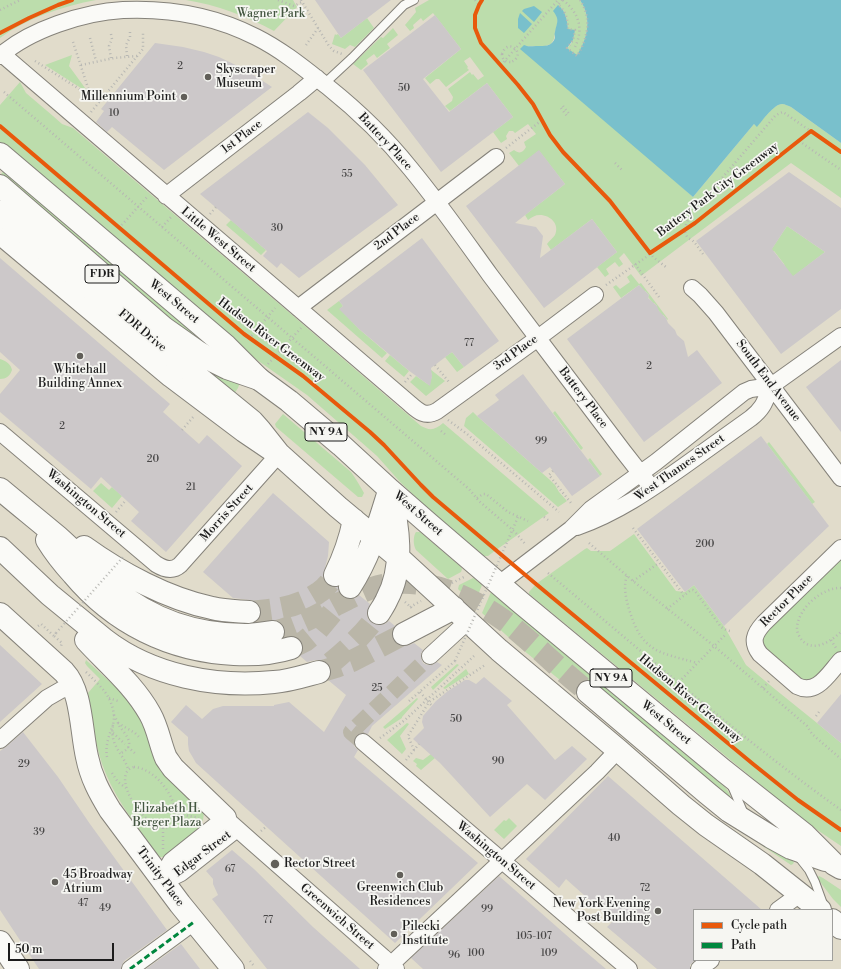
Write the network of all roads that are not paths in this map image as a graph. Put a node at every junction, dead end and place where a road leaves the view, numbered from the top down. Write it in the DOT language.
graph roads {
  1 [pos="414,0"];
  2 [pos="1,55"];
  3 [pos="321,81"];
  4 [pos="499,154"];
  5 [pos="4,159"];
  6 [pos="0,186"];
  7 [pos="166,196"];
  8 [pos="436,202"];
  9 [pos="0,212"];
  10 [pos="0,233"];
  11 [pos="692,288"];
  12 [pos="600,290"];
  13 [pos="298,308"];
  14 [pos="841,336"];
  15 [pos="538,338"];
  16 [pos="263,372"];
  17 [pos="771,386"];
  18 [pos="443,416"];
  19 [pos="0,432"];
  20 [pos="279,454"];
  21 [pos="640,473"];
  22 [pos="841,478"];
  23 [pos="652,488"];
  24 [pos="0,489"];
  25 [pos="390,490"];
  26 [pos="354,520"];
  27 [pos="40,522"];
  28 [pos="571,529"];
  29 [pos="58,537"];
  30 [pos="375,538"];
  31 [pos="0,548"];
  32 [pos="841,548"];
  33 [pos="398,557"];
  34 [pos="174,569"];
  35 [pos="499,584"];
  36 [pos="50,595"];
  37 [pos="249,612"];
  38 [pos="379,613"];
  39 [pos="0,614"];
  40 [pos="461,614"];
  41 [pos="273,632"];
  42 [pos="404,634"];
  43 [pos="291,648"];
  44 [pos="839,655"];
  45 [pos="430,656"];
  46 [pos="319,672"];
  47 [pos="79,678"];
  48 [pos="588,692"];
  49 [pos="0,740"];
  50 [pos="363,742"];
  51 [pos="618,750"];
  52 [pos="724,771"];
  53 [pos="231,823"];
  54 [pos="758,829"];
  55 [pos="792,848"];
  56 [pos="502,861"];
  57 [pos="837,866"];
  58 [pos="162,879"];
  59 [pos="800,894"];
  60 [pos="779,909"];
  61 [pos="819,909"];
  62 [pos="826,909"];
  63 [pos="833,921"];
  64 [pos="194,922"];
  65 [pos="841,928"];
  66 [pos="0,942"];
  67 [pos="710,961"];
  68 [pos="240,963"];
  69 [pos="391,968"];
  70 [pos="18,969"];
  71 [pos="130,969"];
  72 [pos="629,969"];
  73 [pos="699,969"];
  1 -- 3 [label="lane, 1st Place"];
  2 -- 3 [label="street, Battery Place"];
  2 -- 7 [label="street, Little West Street"];
  3 -- 7 [label="street, 1st Place"];
  3 -- 8 [label="street, Battery Place"];
  4 -- 8 [label="street, 2nd Place"];
  5 -- 16 [label="main road, West Street"];
  6 -- 16 [label="main road, FDR Drive / FDR"];
  7 -- 13 [label="street, Little West Street"];
  8 -- 13 [label="street, 2nd Place"];
  8 -- 15 [label="street, Battery Place"];
  9 -- 20 [label="main road, FDR Drive / FDR"];
  10 -- 20 [label="main road"];
  11 -- 17 [label="street, South End Avenue"];
  12 -- 15 [label="street, 3rd Place"];
  13 -- 18 [label="street, Little West Street"];
  14 -- 17 [label="street, West Thames Street"];
  15 -- 18 [label="street, 3rd Place"];
  15 -- 21 [label="street, Battery Place"];
  16 -- 25 [label="main road, West Street / NY 9A"];
  17 -- 21 [label="street, West Thames Street"];
  17 -- 22 [label="street, South End Avenue"];
  17 -- 23 [label="street, West Thames Street"];
  19 -- 34 [label="street, Washington Street"];
  20 -- 26 [label="main road"];
  20 -- 34 [label="street, Morris Street"];
  21 -- 23 [label="street, Battery Place"];
  21 -- 28 [label="street, West Thames Street"];
  23 -- 28 [label="street, West Thames Street"];
  24 -- 27 [label="main road"];
  25 -- 30 [label="main road"];
  25 -- 33 [label="main road"];
  25 -- 35 [label="main road, West Street / NY 9A"];
  26 -- 30 [label="main road"];
  26 -- 30 [label="main road"];
  27 -- 29 [label="main road"];
  27 -- 43 [label="main road"];
  28 -- 35 [label="street, West Thames Street"];
  29 -- 37 [label="main road"];
  29 -- 41 [label="main road"];
  30 -- 33 [label="main road"];
  31 -- 36 [label="main road"];
  32 -- 44 [label="street, Rector Place"];
  33 -- 38 [label="main road"];
  33 -- 40 [label="main road"];
  35 -- 52 [label="main road, West Street / NY 9A"];
  36 -- 46 [label="main road"];
  36 -- 53 [label="main road"];
  39 -- 47 [label="main road"];
  40 -- 42 [label="main road"];
  40 -- 45 [label="street"];
  40 -- 51 [label="main road"];
  47 -- 49 [label="street"];
  47 -- 58 [label="main road, Trinity Place"];
  48 -- 54 [label="main road"];
  50 -- 56 [label="street, Washington Street"];
  51 -- 56 [label="street"];
  51 -- 59 [label="main road"];
  52 -- 54 [label="lane"];
  52 -- 57 [label="main road, West Street / NY 9A"];
  53 -- 58 [label="street, Edgar Street"];
  53 -- 69 [label="street, Greenwich Street"];
  54 -- 55 [label="main road"];
  55 -- 57 [label="main road"];
  55 -- 62 [label="lane"];
  56 -- 69 [label="street"];
  56 -- 72 [label="street, Washington Street"];
  58 -- 64 [label="main road, Trinity Place"];
  59 -- 60 [label="street"];
  59 -- 61 [label="main road"];
  63 -- 65 [label="main road"];
  64 -- 68 [label="main road, Trinity Place"];
  64 -- 71 [label="street"];
  66 -- 70 [label="main road"];
  67 -- 73 [label="street"];
}
